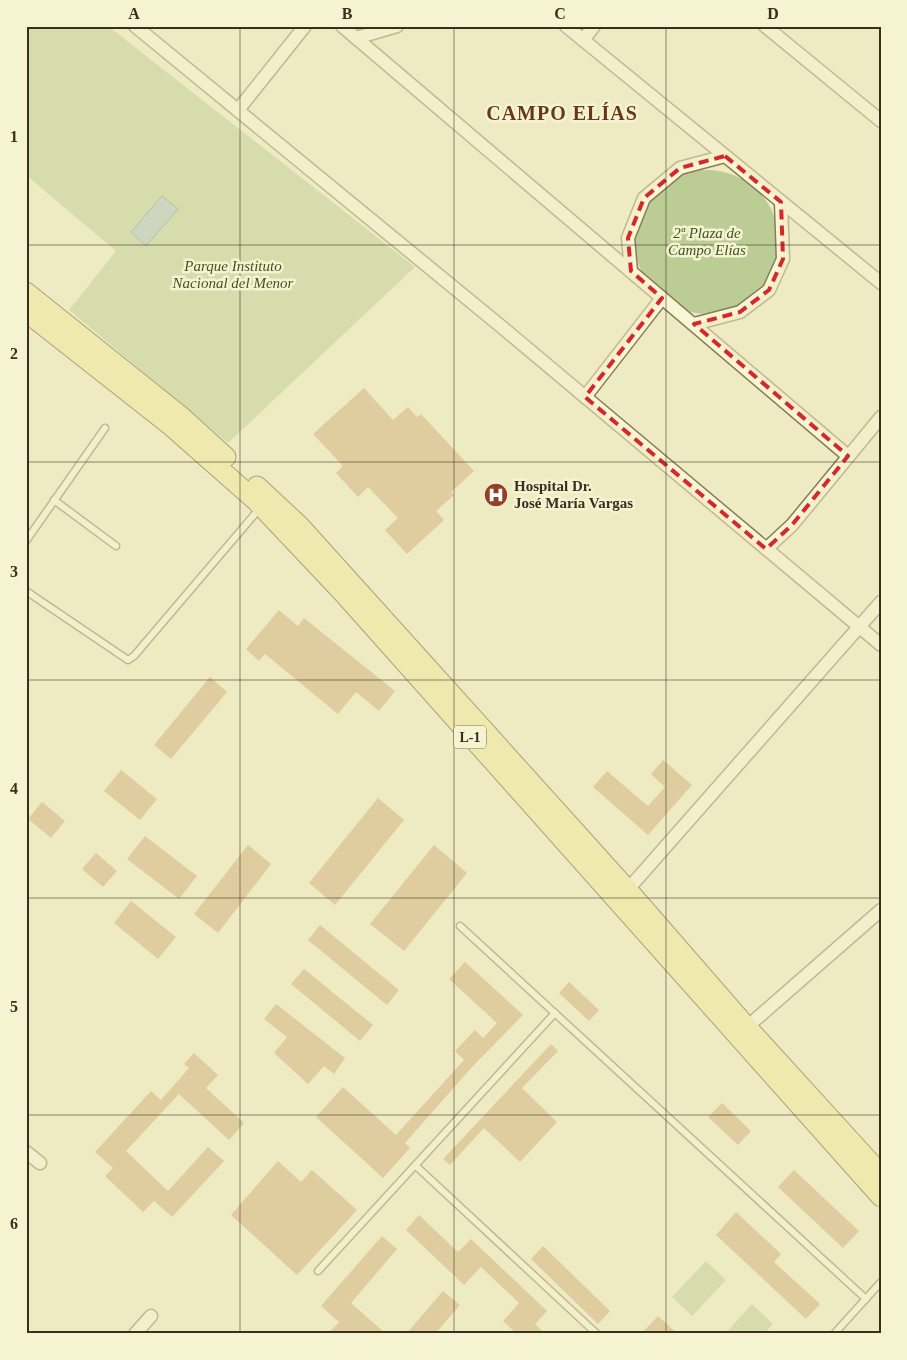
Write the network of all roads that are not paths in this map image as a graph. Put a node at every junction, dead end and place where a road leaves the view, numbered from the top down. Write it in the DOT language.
graph roads {
  1 [pos="135,26"];
  2 [pos="305,26"];
  3 [pos="342,26"];
  4 [pos="397,26"];
  5 [pos="566,26"];
  6 [pos="594,26"];
  7 [pos="765,26"];
  8 [pos="356,38"];
  9 [pos="583,40"];
  10 [pos="238,110"];
  11 [pos="881,121"];
  12 [pos="725,156"];
  13 [pos="781,202"];
  14 [pos="630,271"];
  15 [pos="881,283"];
  16 [pos="26,292"];
  17 [pos="662,298"];
  18 [pos="26,312"];
  19 [pos="694,324"];
  20 [pos="585,397"];
  21 [pos="881,417"];
  22 [pos="105,428"];
  23 [pos="848,456"];
  24 [pos="54,500"];
  25 [pos="261,507"];
  26 [pos="26,541"];
  27 [pos="116,546"];
  28 [pos="766,549"];
  29 [pos="26,590"];
  30 [pos="881,602"];
  31 [pos="860,627"];
  32 [pos="881,645"];
  33 [pos="622,896"];
  34 [pos="881,910"];
  35 [pos="460,926"];
  36 [pos="555,1013"];
  37 [pos="747,1027"];
  38 [pos="26,1152"];
  39 [pos="40,1163"];
  40 [pos="416,1166"];
  41 [pos="881,1174"];
  42 [pos="881,1197"];
  43 [pos="318,1271"];
  44 [pos="881,1282"];
  45 [pos="866,1299"];
  46 [pos="150,1316"];
  47 [pos="135,1334"];
  48 [pos="597,1334"];
  49 [pos="834,1334"];
  1 -- 10 [label="street"];
  2 -- 10 [label="street"];
  3 -- 8 [label="street"];
  4 -- 8 [label="street"];
  5 -- 9 [label="street"];
  6 -- 9 [label="street"];
  7 -- 11 [label="street"];
  8 -- 14 [label="street"];
  9 -- 12 [label="street"];
  10 -- 20 [label="street"];
  12 -- 13 [label="street"];
  12 -- 14 [label="street"];
  13 -- 15 [label="street"];
  13 -- 19 [label="street"];
  14 -- 17 [label="street"];
  16 -- 33 [label="main road, L-1"];
  17 -- 19 [label="street"];
  17 -- 20 [label="street"];
  18 -- 25 [label="main road, L-1"];
  19 -- 23 [label="street"];
  20 -- 28 [label="street"];
  21 -- 23 [label="street"];
  22 -- 24 [label="lane"];
  23 -- 28 [label="street"];
  24 -- 26 [label="lane"];
  24 -- 27 [label="lane"];
  25 -- 29 [label="lane"];
  25 -- 33 [label="main road, L-1"];
  28 -- 31 [label="street"];
  30 -- 31 [label="street"];
  31 -- 32 [label="street"];
  31 -- 33 [label="street"];
  33 -- 37 [label="main road, L-1"];
  33 -- 42 [label="main road, L-1"];
  34 -- 37 [label="street"];
  35 -- 36 [label="lane"];
  36 -- 40 [label="lane"];
  36 -- 45 [label="lane"];
  37 -- 41 [label="main road, L-1"];
  38 -- 39 [label="street"];
  40 -- 43 [label="lane"];
  40 -- 48 [label="lane"];
  44 -- 45 [label="lane"];
  45 -- 49 [label="lane"];
  46 -- 47 [label="street"];
}
